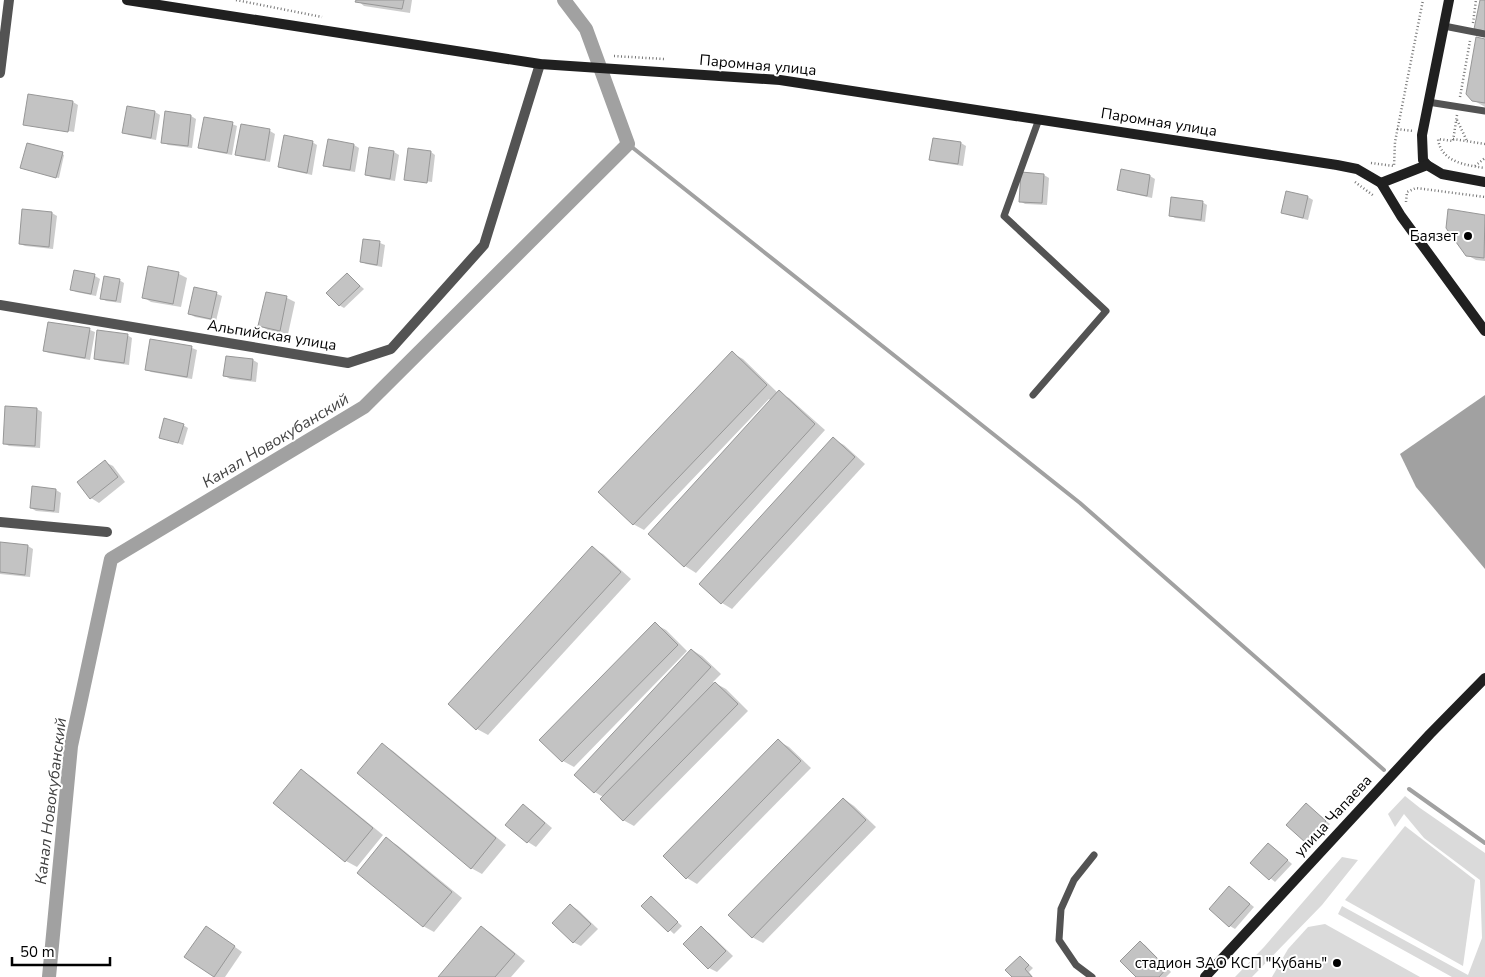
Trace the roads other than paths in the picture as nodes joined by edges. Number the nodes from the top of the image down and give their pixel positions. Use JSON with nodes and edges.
{"nodes":[{"id":1,"x":9,"y":0,"type":"edge"},
{"id":2,"x":127,"y":0,"type":"edge"},
{"id":3,"x":1449,"y":0,"type":"edge"},
{"id":4,"x":1444,"y":26,"type":"junction"},
{"id":5,"x":1485,"y":34,"type":"edge"},
{"id":6,"x":540,"y":64,"type":"junction"},
{"id":7,"x":0,"y":73,"type":"edge"},
{"id":8,"x":1428,"y":102,"type":"junction"},
{"id":9,"x":1485,"y":111,"type":"edge"},
{"id":10,"x":1039,"y":119,"type":"junction"},
{"id":11,"x":1427,"y":165,"type":"junction"},
{"id":12,"x":1485,"y":182,"type":"edge"},
{"id":13,"x":1381,"y":183,"type":"junction"},
{"id":14,"x":0,"y":305,"type":"edge"},
{"id":15,"x":1485,"y":331,"type":"edge"},
{"id":16,"x":1033,"y":395,"type":"dead end"},
{"id":17,"x":0,"y":522,"type":"edge"},
{"id":18,"x":107,"y":532,"type":"dead end"},
{"id":19,"x":1485,"y":678,"type":"edge"},
{"id":20,"x":1094,"y":855,"type":"dead end"},
{"id":21,"x":1210,"y":975,"type":"edge"},
{"id":22,"x":1092,"y":977,"type":"edge"}],
"edges":[{"from":1,"to":7,"type":"street"},
{"from":2,"to":6,"type":"main road","name":"Паромная улица"},
{"from":3,"to":4,"type":"main road"},
{"from":4,"to":5,"type":"lane"},
{"from":4,"to":8,"type":"main road"},
{"from":6,"to":10,"type":"main road","name":"Паромная улица"},
{"from":6,"to":14,"type":"street","name":"Альпийская улица"},
{"from":8,"to":9,"type":"lane"},
{"from":8,"to":11,"type":"main road"},
{"from":10,"to":13,"type":"main road","name":"Паромная улица"},
{"from":10,"to":16,"type":"lane"},
{"from":11,"to":12,"type":"main road"},
{"from":11,"to":13,"type":"main road"},
{"from":13,"to":15,"type":"main road"},
{"from":17,"to":18,"type":"street"},
{"from":19,"to":21,"type":"main road","name":"улица Чапаева"},
{"from":20,"to":22,"type":"lane"}]}
